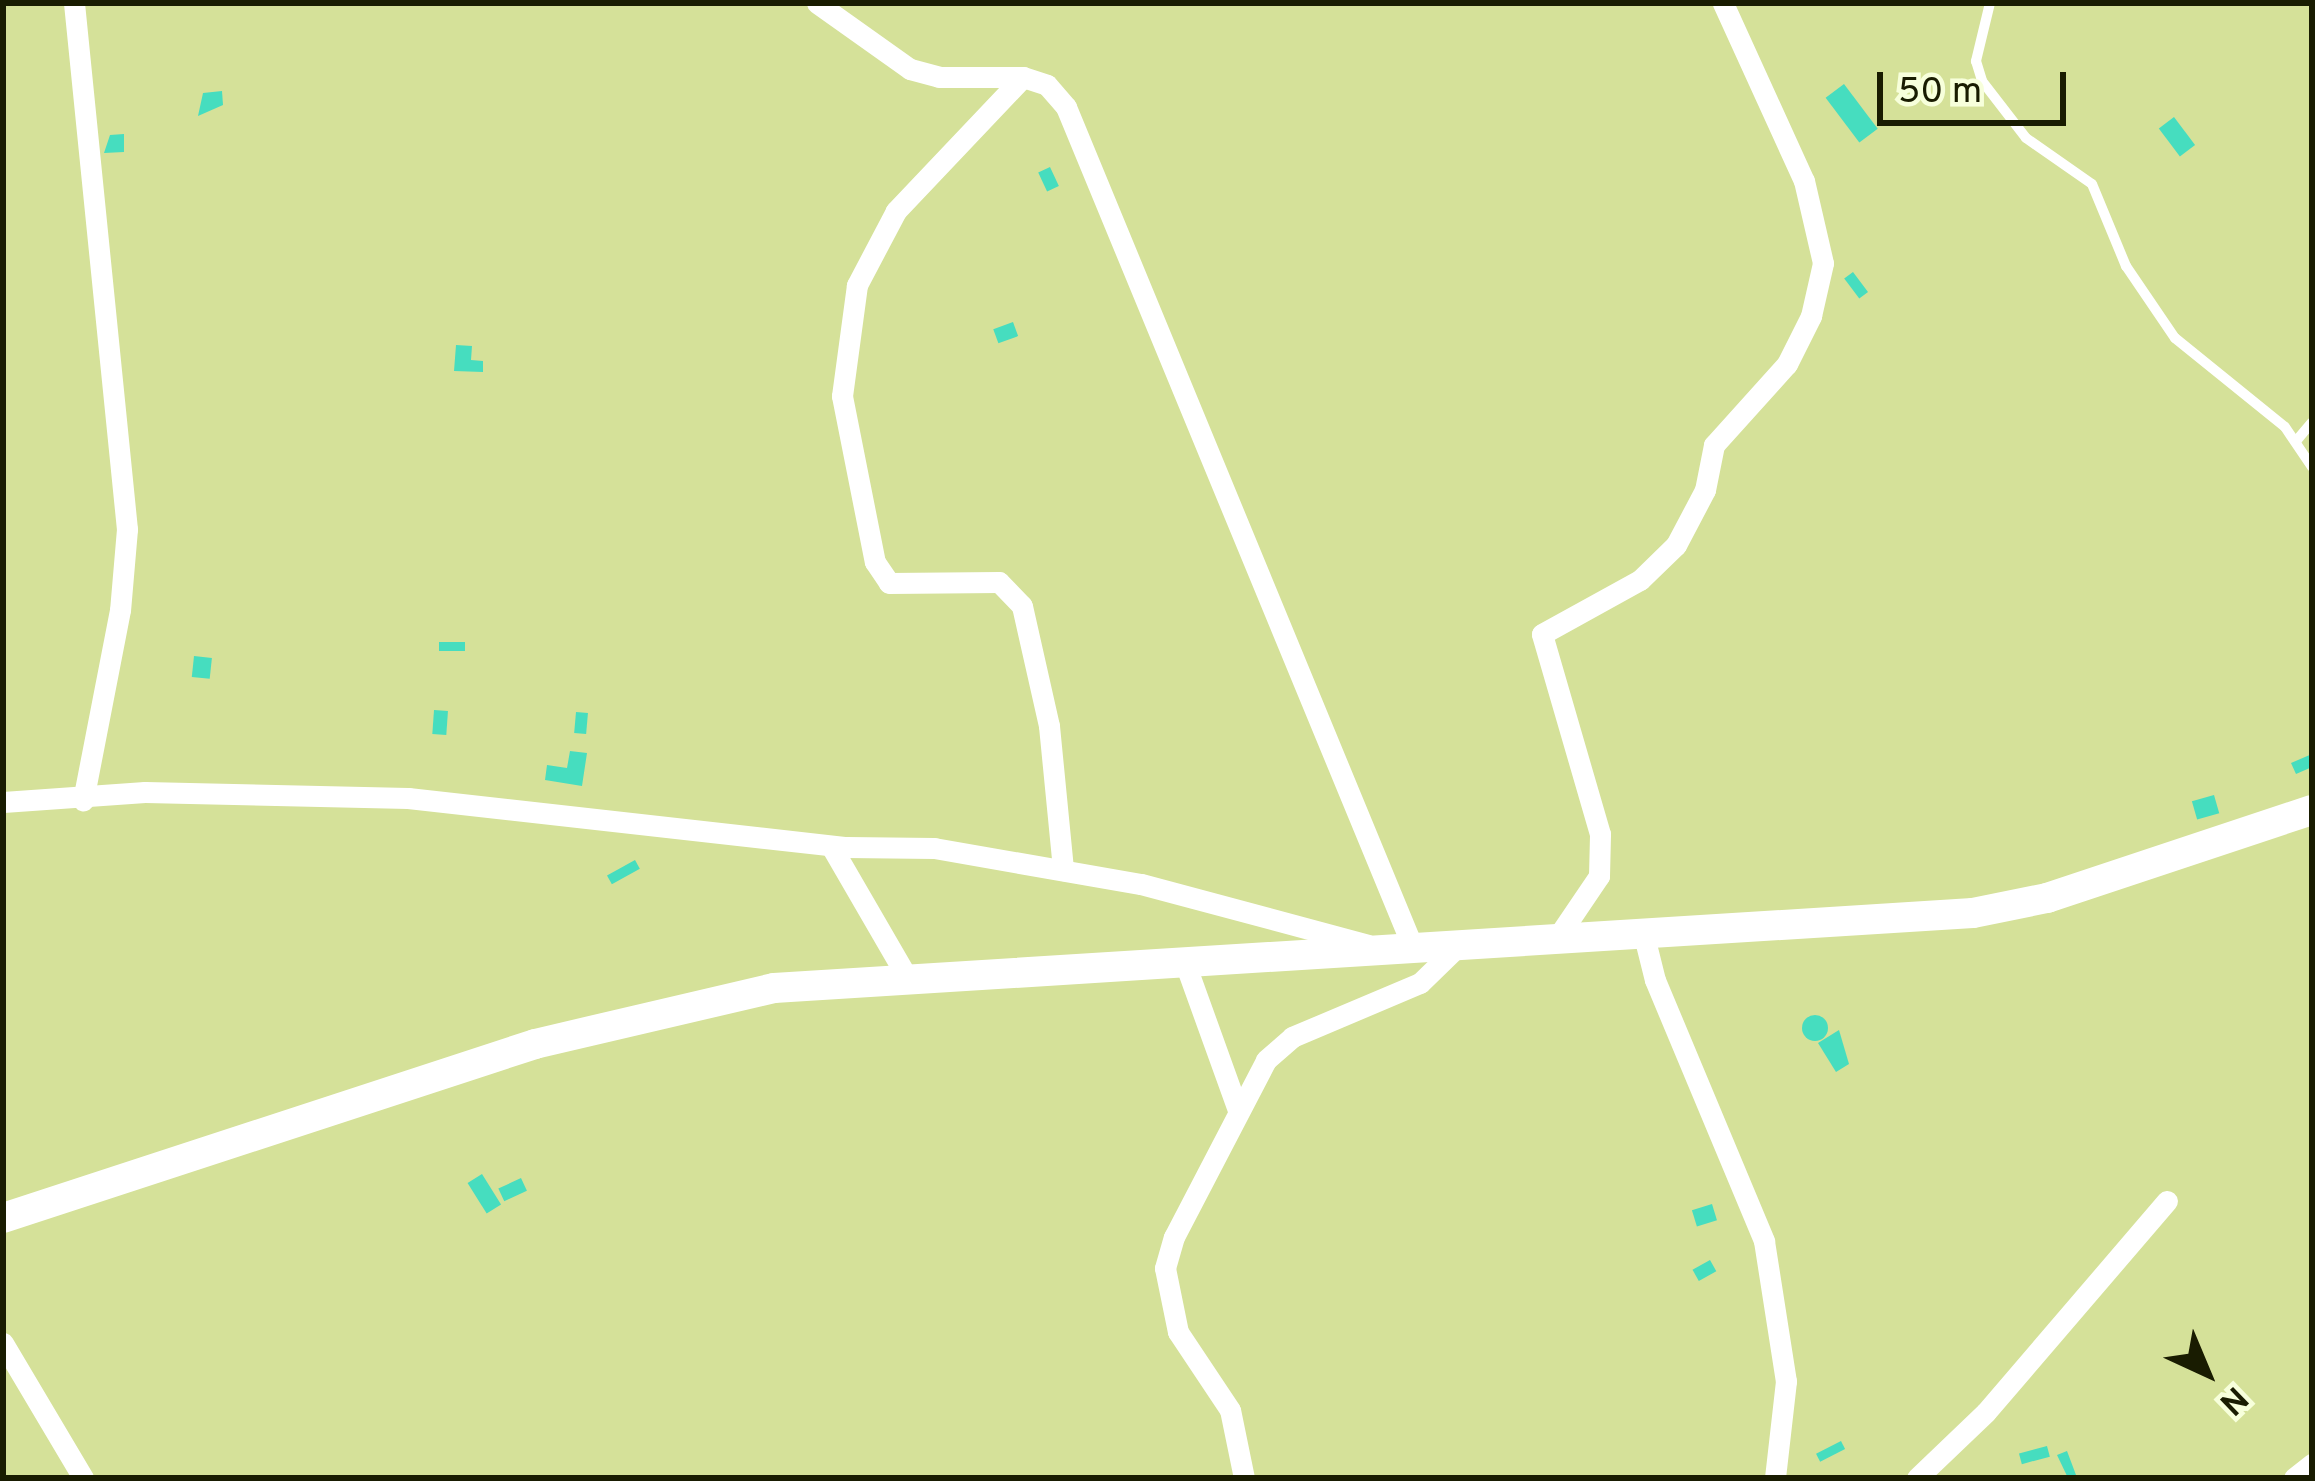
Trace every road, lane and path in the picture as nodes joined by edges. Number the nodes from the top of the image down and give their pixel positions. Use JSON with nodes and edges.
{"nodes":[{"id":1,"x":74,"y":3,"type":"edge"},
{"id":2,"x":817,"y":3,"type":"edge"},
{"id":3,"x":1724,"y":3,"type":"edge"},
{"id":4,"x":1990,"y":3,"type":"edge"},
{"id":5,"x":1023,"y":76,"type":"junction"},
{"id":6,"x":2312,"y":422,"type":"edge"},
{"id":7,"x":2297,"y":440,"type":"junction"},
{"id":8,"x":2312,"y":467,"type":"edge"},
{"id":9,"x":82,"y":800,"type":"junction"},
{"id":10,"x":3,"y":802,"type":"edge"},
{"id":11,"x":2312,"y":810,"type":"edge"},
{"id":12,"x":831,"y":845,"type":"junction"},
{"id":13,"x":1063,"y":870,"type":"junction"},
{"id":14,"x":1643,"y":932,"type":"junction"},
{"id":15,"x":1557,"y":938,"type":"junction"},
{"id":16,"x":1457,"y":946,"type":"junction"},
{"id":17,"x":1403,"y":951,"type":"junction"},
{"id":18,"x":1185,"y":962,"type":"junction"},
{"id":19,"x":908,"y":979,"type":"junction"},
{"id":20,"x":1238,"y":1110,"type":"junction"},
{"id":21,"x":2167,"y":1201,"type":"dead end"},
{"id":22,"x":3,"y":1218,"type":"edge"},
{"id":23,"x":3,"y":1342,"type":"edge"},
{"id":24,"x":2312,"y":1465,"type":"edge"},
{"id":25,"x":83,"y":1478,"type":"edge"},
{"id":26,"x":1244,"y":1478,"type":"edge"},
{"id":27,"x":1775,"y":1478,"type":"edge"},
{"id":28,"x":1917,"y":1478,"type":"edge"},
{"id":29,"x":2294,"y":1478,"type":"edge"}],
"edges":[{"from":1,"to":9,"type":"street"},
{"from":2,"to":5,"type":"street"},
{"from":3,"to":15,"type":"street"},
{"from":4,"to":7,"type":"lane"},
{"from":5,"to":13,"type":"street"},
{"from":5,"to":17,"type":"street"},
{"from":6,"to":7,"type":"lane"},
{"from":7,"to":8,"type":"lane"},
{"from":9,"to":10,"type":"street"},
{"from":9,"to":12,"type":"street"},
{"from":11,"to":14,"type":"main road"},
{"from":12,"to":13,"type":"street"},
{"from":12,"to":19,"type":"street"},
{"from":13,"to":17,"type":"street"},
{"from":14,"to":15,"type":"main road"},
{"from":14,"to":27,"type":"street"},
{"from":15,"to":16,"type":"main road"},
{"from":16,"to":17,"type":"main road"},
{"from":16,"to":20,"type":"street"},
{"from":17,"to":18,"type":"main road"},
{"from":18,"to":19,"type":"main road"},
{"from":18,"to":20,"type":"street"},
{"from":19,"to":22,"type":"main road"},
{"from":20,"to":26,"type":"street"},
{"from":21,"to":28,"type":"street"},
{"from":23,"to":25,"type":"street"},
{"from":24,"to":29,"type":"street"}]}
